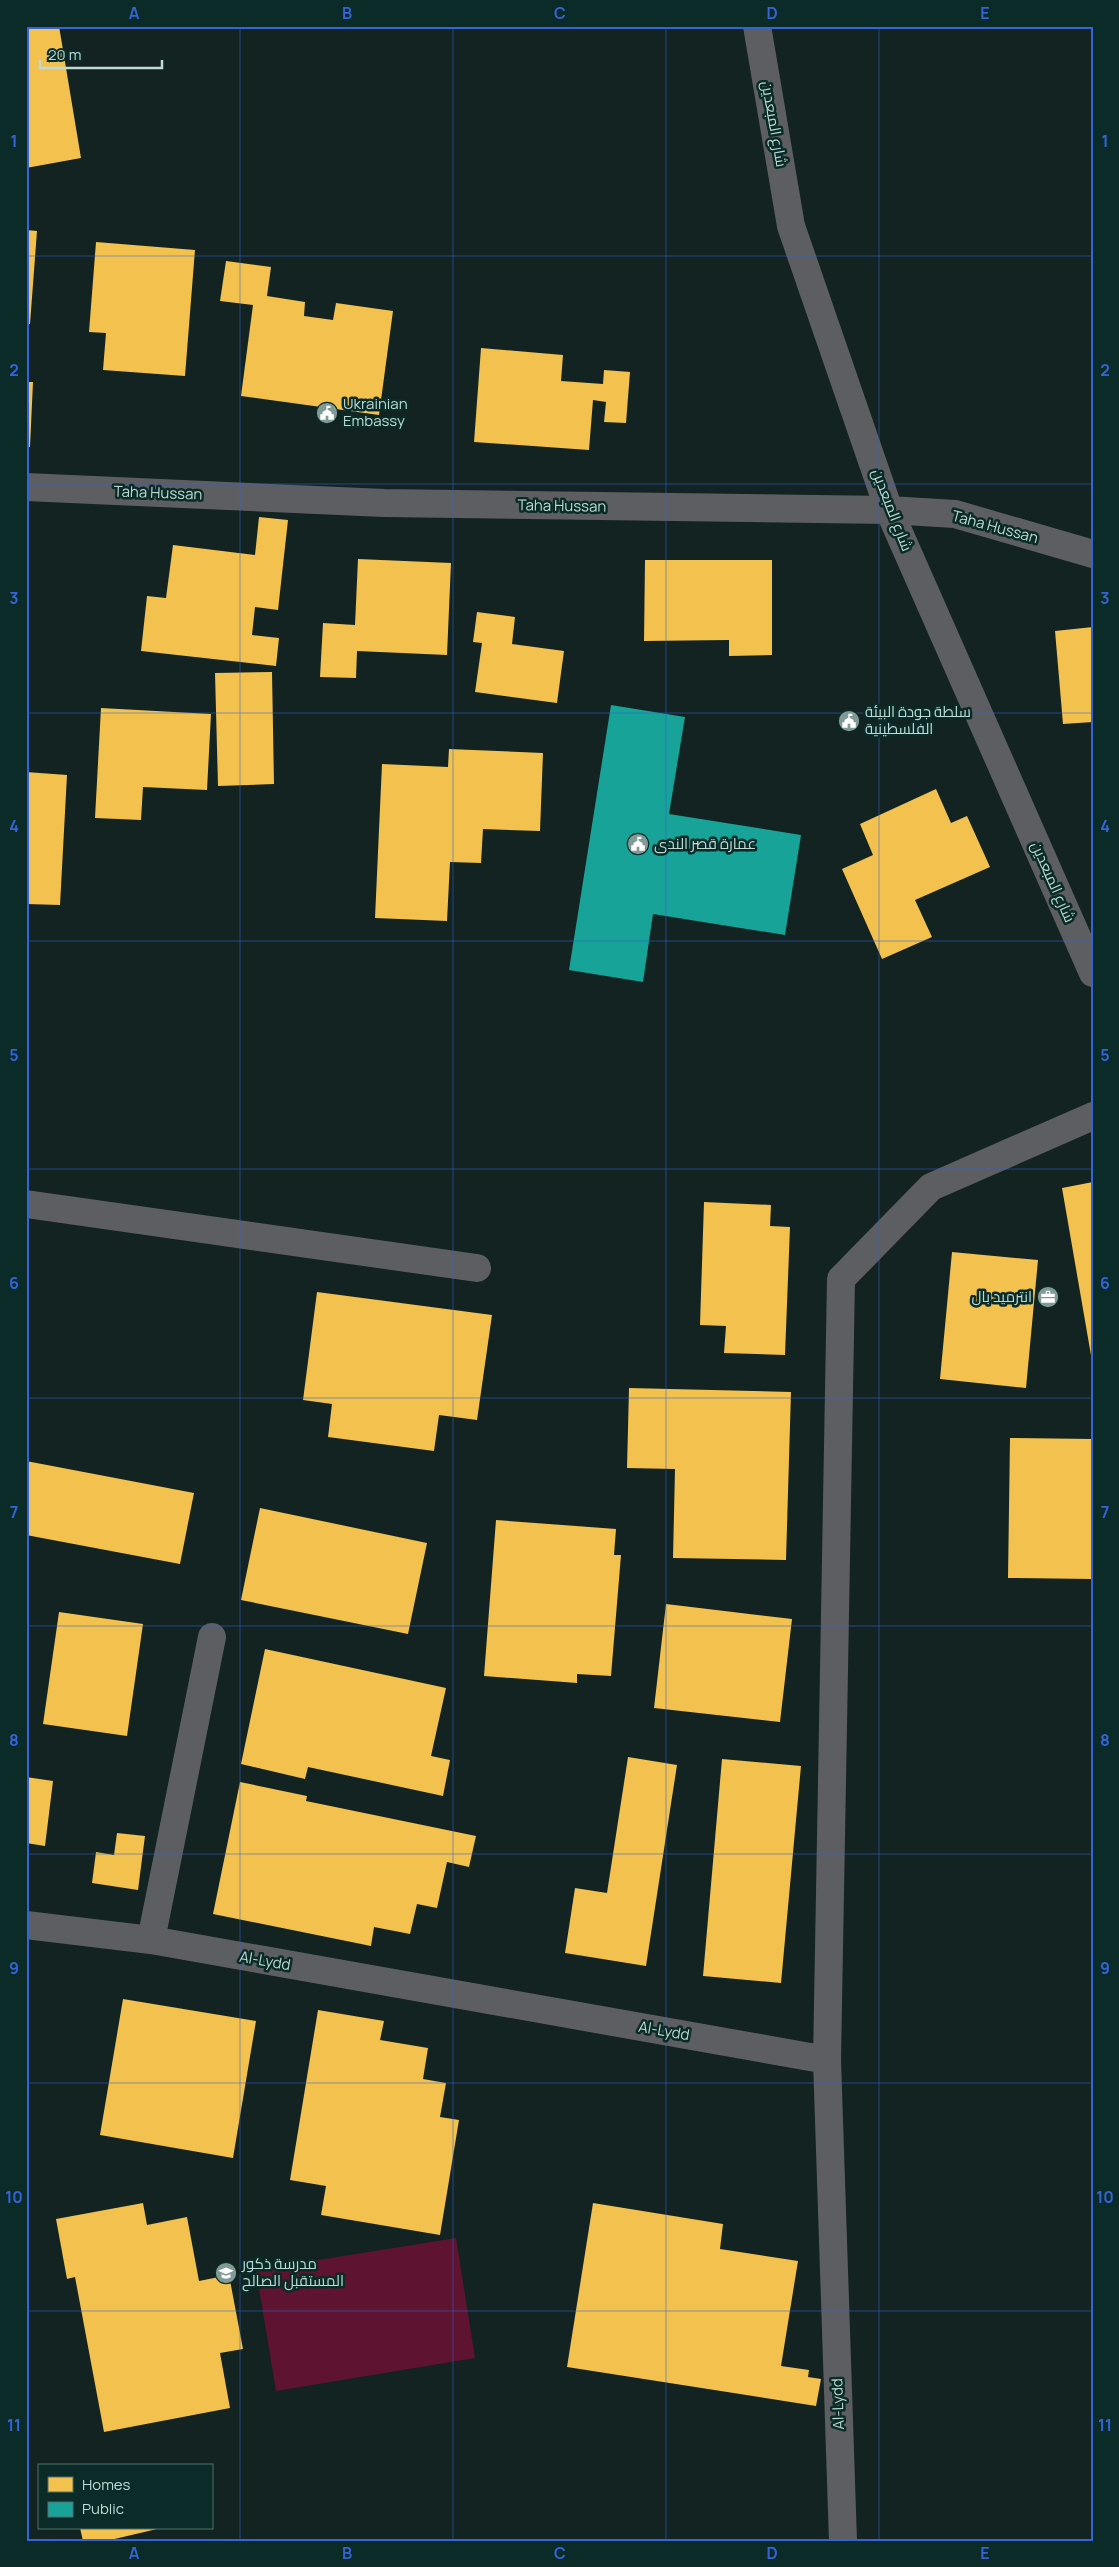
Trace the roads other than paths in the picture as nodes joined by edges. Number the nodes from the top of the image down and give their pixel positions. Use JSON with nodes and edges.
{"nodes":[{"id":1,"x":757,"y":26,"type":"edge"},
{"id":2,"x":26,"y":487,"type":"edge"},
{"id":3,"x":889,"y":510,"type":"junction"},
{"id":4,"x":1093,"y":554,"type":"edge"},
{"id":5,"x":1093,"y":973,"type":"edge"},
{"id":6,"x":1093,"y":1116,"type":"edge"},
{"id":7,"x":26,"y":1204,"type":"edge"},
{"id":8,"x":477,"y":1268,"type":"dead end"},
{"id":9,"x":212,"y":1637,"type":"dead end"},
{"id":10,"x":26,"y":1925,"type":"edge"},
{"id":11,"x":151,"y":1940,"type":"junction"},
{"id":12,"x":827,"y":2060,"type":"junction"},
{"id":13,"x":843,"y":2541,"type":"edge"}],
"edges":[{"from":1,"to":3,"type":"street","name":"شارع المبعدين"},
{"from":2,"to":3,"type":"street","name":"Taha Hussan"},
{"from":3,"to":4,"type":"street","name":"Taha Hussan"},
{"from":3,"to":5,"type":"street","name":"شارع المبعدين"},
{"from":6,"to":12,"type":"street"},
{"from":7,"to":8,"type":"street"},
{"from":9,"to":11,"type":"street"},
{"from":10,"to":11,"type":"street","name":"Al-Lydd"},
{"from":11,"to":12,"type":"street","name":"Al-Lydd"},
{"from":12,"to":13,"type":"street","name":"Al-Lydd"}]}
